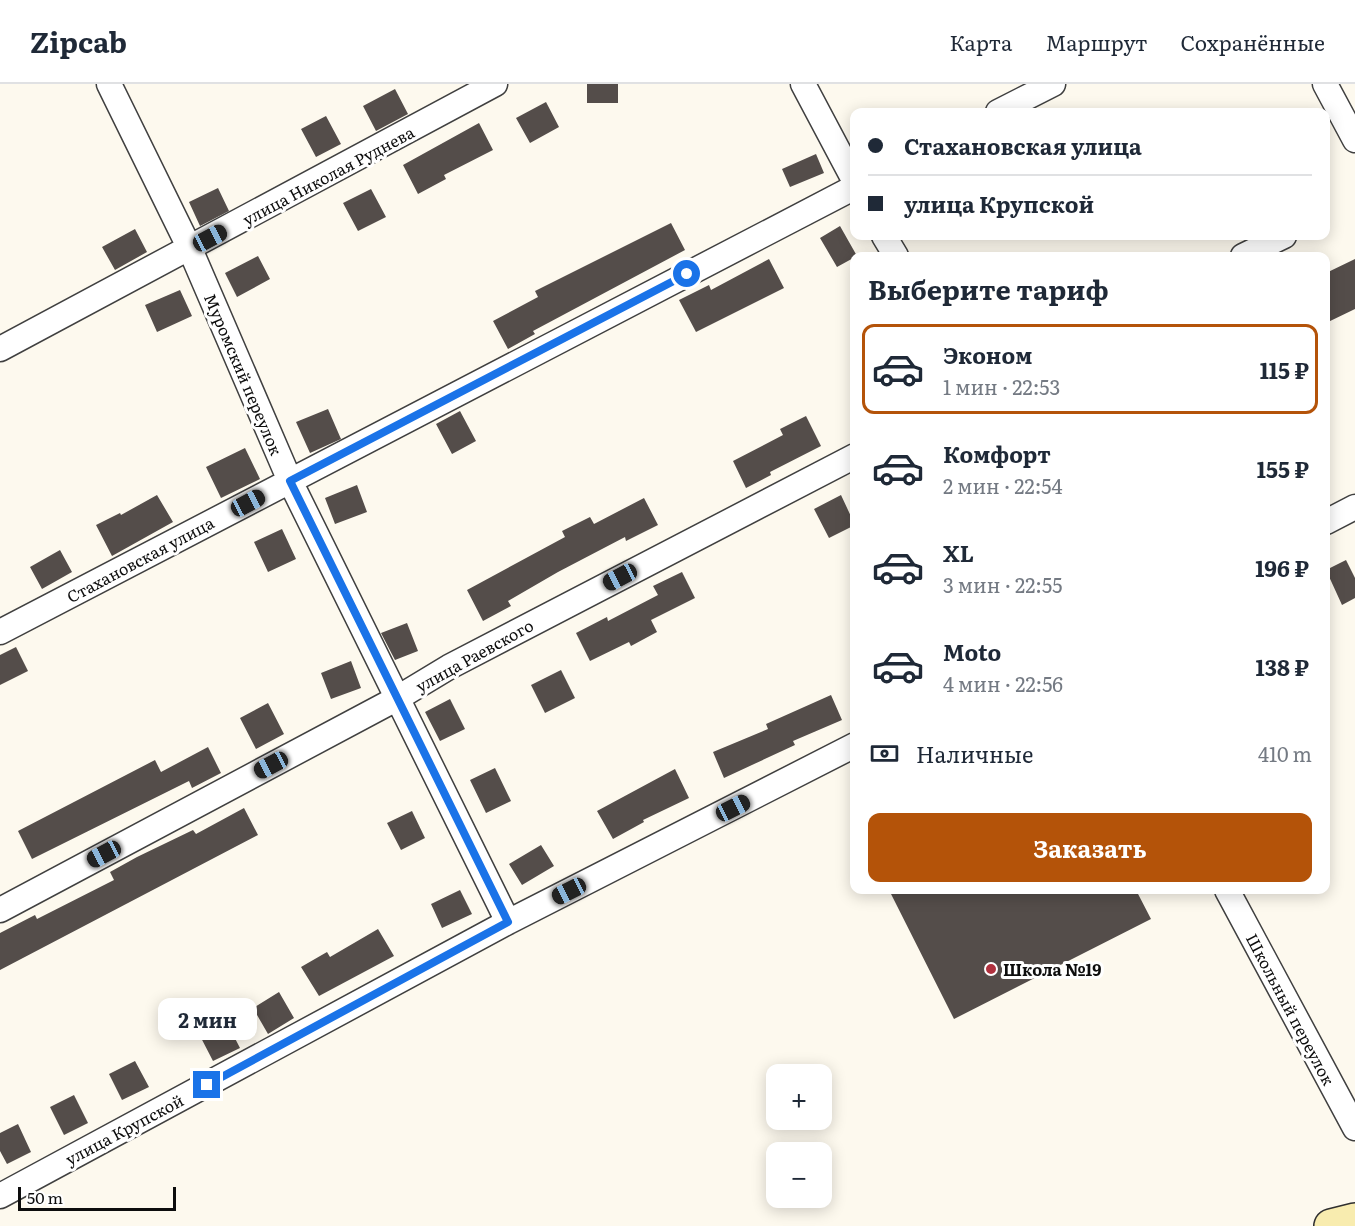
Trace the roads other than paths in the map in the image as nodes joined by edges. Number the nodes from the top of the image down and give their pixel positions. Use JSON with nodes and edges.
{"nodes":[{"id":1,"x":108,"y":84,"type":"edge"},
{"id":2,"x":495,"y":84,"type":"edge"},
{"id":3,"x":803,"y":84,"type":"edge"},
{"id":4,"x":1053,"y":84,"type":"edge"},
{"id":5,"x":1325,"y":84,"type":"edge"},
{"id":6,"x":1006,"y":108,"type":"edge"},
{"id":7,"x":1355,"y":140,"type":"edge"},
{"id":8,"x":850,"y":173,"type":"edge"},
{"id":9,"x":850,"y":190,"type":"edge"},
{"id":10,"x":1276,"y":240,"type":"edge"},
{"id":11,"x":190,"y":249,"type":"junction"},
{"id":12,"x":1252,"y":252,"type":"edge"},
{"id":13,"x":0,"y":349,"type":"edge"},
{"id":14,"x":850,"y":459,"type":"edge"},
{"id":15,"x":290,"y":481,"type":"junction"},
{"id":16,"x":1355,"y":507,"type":"edge"},
{"id":17,"x":1330,"y":520,"type":"edge"},
{"id":18,"x":0,"y":632,"type":"edge"},
{"id":19,"x":396,"y":699,"type":"junction"},
{"id":20,"x":850,"y":748,"type":"edge"},
{"id":21,"x":1229,"y":894,"type":"edge"},
{"id":22,"x":0,"y":910,"type":"edge"},
{"id":23,"x":508,"y":922,"type":"junction"},
{"id":24,"x":1355,"y":1128,"type":"edge"},
{"id":25,"x":0,"y":1196,"type":"edge"},
{"id":26,"x":1355,"y":1220,"type":"edge"},
{"id":27,"x":1331,"y":1226,"type":"edge"}],
"edges":[{"from":1,"to":11,"type":"street","name":"Муромский переулок"},
{"from":2,"to":11,"type":"street","name":"улица Николая Руднева"},
{"from":3,"to":8,"type":"street"},
{"from":4,"to":6,"type":"street"},
{"from":5,"to":7,"type":"street"},
{"from":9,"to":15,"type":"street","name":"Стахановская улица"},
{"from":10,"to":12,"type":"street"},
{"from":11,"to":13,"type":"street","name":"улица Николая Руднева"},
{"from":11,"to":15,"type":"street","name":"Муромский переулок"},
{"from":14,"to":19,"type":"street","name":"улица Раевского"},
{"from":15,"to":18,"type":"street","name":"Стахановская улица"},
{"from":15,"to":19,"type":"street","name":"Муромский переулок"},
{"from":16,"to":17,"type":"street"},
{"from":19,"to":22,"type":"street","name":"улица Раевского"},
{"from":19,"to":23,"type":"street","name":"Муромский переулок"},
{"from":20,"to":23,"type":"street","name":"улица Крупской"},
{"from":21,"to":24,"type":"street","name":"Школьный переулок"},
{"from":23,"to":25,"type":"street","name":"улица Крупской"},
{"from":26,"to":27,"type":"street"}]}
